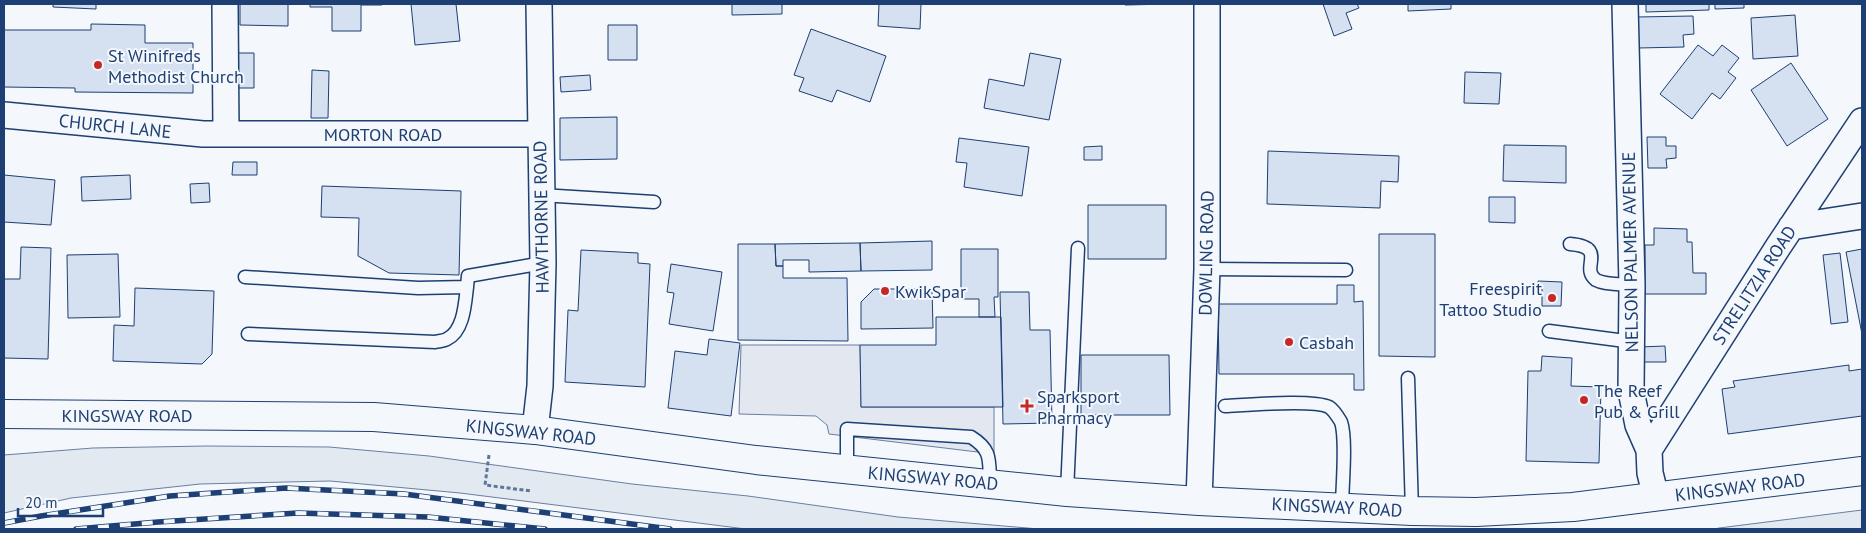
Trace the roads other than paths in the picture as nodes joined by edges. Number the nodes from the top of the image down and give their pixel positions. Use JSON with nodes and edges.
{"nodes":[{"id":1,"x":225,"y":4,"type":"edge"},
{"id":2,"x":539,"y":4,"type":"edge"},
{"id":3,"x":1207,"y":4,"type":"edge"},
{"id":4,"x":1625,"y":4,"type":"edge"},
{"id":5,"x":4,"y":115,"type":"edge"},
{"id":6,"x":1862,"y":121,"type":"edge"},
{"id":7,"x":226,"y":134,"type":"junction"},
{"id":8,"x":540,"y":134,"type":"junction"},
{"id":9,"x":541,"y":195,"type":"junction"},
{"id":10,"x":654,"y":202,"type":"dead end"},
{"id":11,"x":1862,"y":216,"type":"edge"},
{"id":12,"x":1791,"y":227,"type":"junction"},
{"id":13,"x":1570,"y":244,"type":"dead end"},
{"id":14,"x":1078,"y":248,"type":"dead end"},
{"id":15,"x":543,"y":263,"type":"junction"},
{"id":16,"x":1207,"y":269,"type":"junction"},
{"id":17,"x":1346,"y":270,"type":"dead end"},
{"id":18,"x":245,"y":277,"type":"dead end"},
{"id":19,"x":1632,"y":285,"type":"junction"},
{"id":20,"x":468,"y":288,"type":"junction"},
{"id":21,"x":1549,"y":331,"type":"dead end"},
{"id":22,"x":248,"y":334,"type":"dead end"},
{"id":23,"x":1633,"y":342,"type":"junction"},
{"id":24,"x":1408,"y":378,"type":"dead end"},
{"id":25,"x":1225,"y":406,"type":"dead end"},
{"id":26,"x":4,"y":414,"type":"edge"},
{"id":27,"x":535,"y":430,"type":"junction"},
{"id":28,"x":1649,"y":450,"type":"junction"},
{"id":29,"x":847,"y":469,"type":"junction"},
{"id":30,"x":1862,"y":471,"type":"edge"},
{"id":31,"x":990,"y":483,"type":"junction"},
{"id":32,"x":1067,"y":492,"type":"junction"},
{"id":33,"x":1656,"y":497,"type":"junction"},
{"id":34,"x":1199,"y":501,"type":"junction"},
{"id":35,"x":1342,"y":507,"type":"junction"},
{"id":36,"x":1412,"y":511,"type":"junction"}],
"edges":[{"from":1,"to":7,"type":"street"},
{"from":2,"to":8,"type":"street","name":"HAWTHORNE ROAD"},
{"from":3,"to":16,"type":"street","name":"DOWLING ROAD"},
{"from":4,"to":19,"type":"street","name":"NELSON PALMER AVENUE"},
{"from":5,"to":7,"type":"street","name":"CHURCH LANE"},
{"from":6,"to":12,"type":"street","name":"STRELITZIA ROAD"},
{"from":7,"to":8,"type":"street","name":"MORTON ROAD"},
{"from":8,"to":9,"type":"street","name":"HAWTHORNE ROAD"},
{"from":9,"to":10,"type":"lane"},
{"from":9,"to":15,"type":"street","name":"HAWTHORNE ROAD"},
{"from":11,"to":12,"type":"street"},
{"from":12,"to":28,"type":"street","name":"STRELITZIA ROAD"},
{"from":13,"to":19,"type":"lane"},
{"from":14,"to":32,"type":"lane"},
{"from":15,"to":20,"type":"lane"},
{"from":15,"to":27,"type":"street","name":"HAWTHORNE ROAD"},
{"from":16,"to":17,"type":"lane"},
{"from":16,"to":34,"type":"street","name":"DOWLING ROAD"},
{"from":18,"to":20,"type":"lane"},
{"from":19,"to":23,"type":"street","name":"NELSON PALMER AVENUE"},
{"from":20,"to":22,"type":"lane"},
{"from":21,"to":23,"type":"lane"},
{"from":23,"to":28,"type":"street","name":"NELSON PALMER AVENUE"},
{"from":24,"to":36,"type":"lane"},
{"from":25,"to":35,"type":"lane"},
{"from":26,"to":27,"type":"main road","name":"KINGSWAY ROAD"},
{"from":27,"to":29,"type":"main road","name":"KINGSWAY ROAD"},
{"from":28,"to":33,"type":"street","name":"NELSON PALMER AVENUE"},
{"from":29,"to":31,"type":"main road","name":"KINGSWAY ROAD"},
{"from":29,"to":31,"type":"lane"},
{"from":30,"to":33,"type":"main road","name":"KINGSWAY ROAD"},
{"from":31,"to":32,"type":"main road","name":"KINGSWAY ROAD"},
{"from":32,"to":34,"type":"main road","name":"KINGSWAY ROAD"},
{"from":33,"to":36,"type":"main road","name":"KINGSWAY ROAD"},
{"from":34,"to":35,"type":"main road","name":"KINGSWAY ROAD"},
{"from":35,"to":36,"type":"main road","name":"KINGSWAY ROAD"}]}
